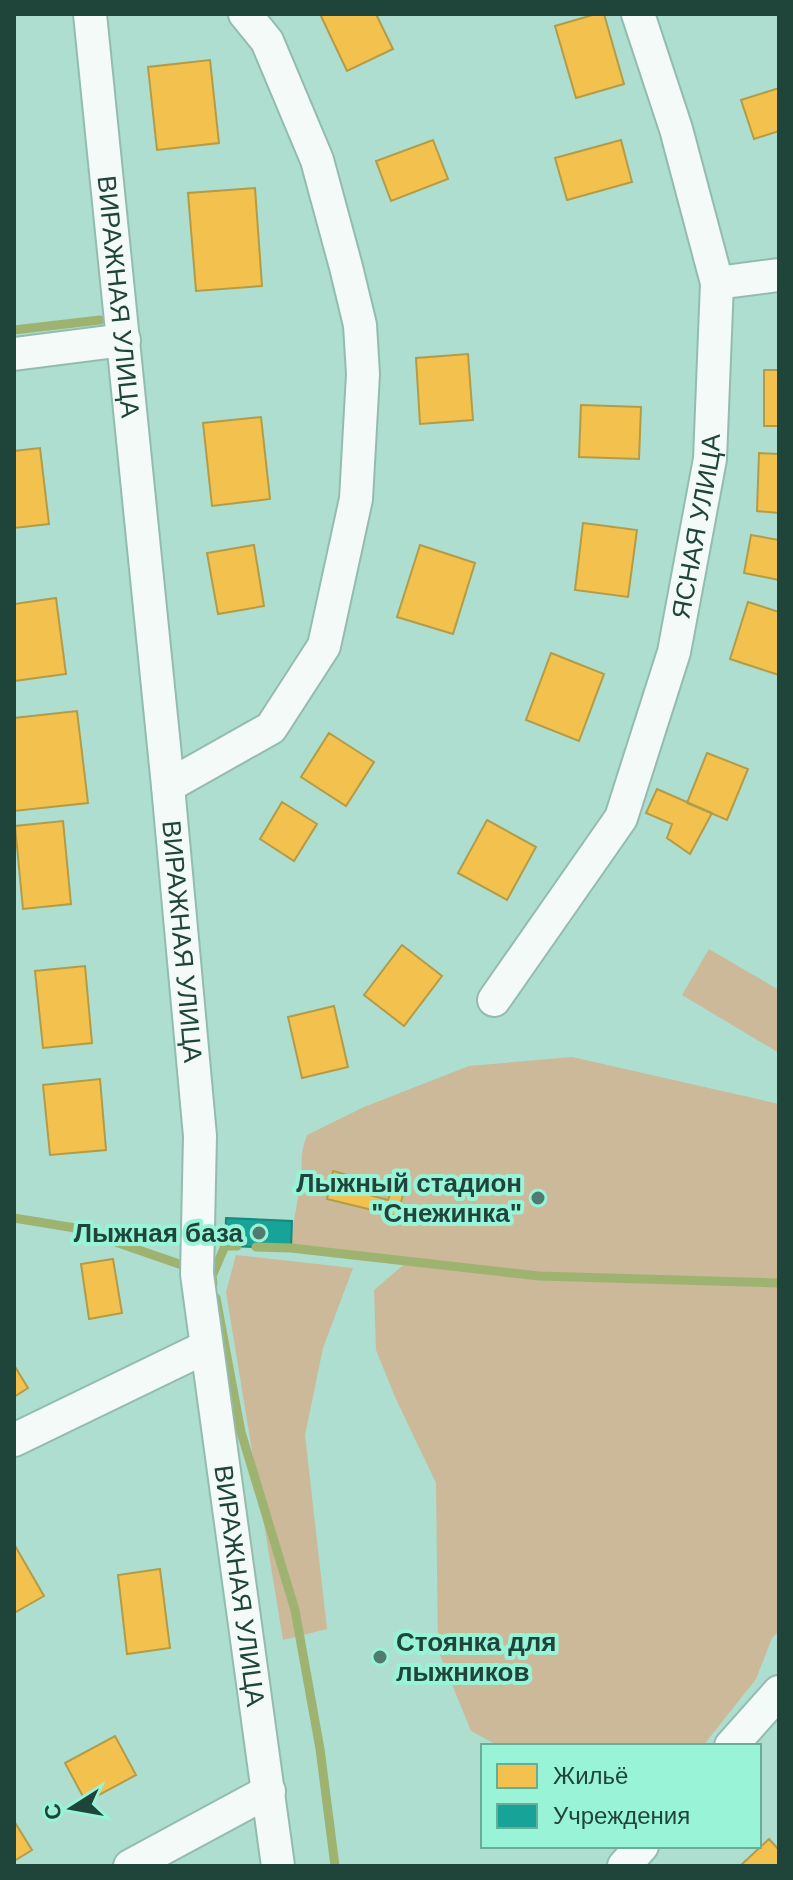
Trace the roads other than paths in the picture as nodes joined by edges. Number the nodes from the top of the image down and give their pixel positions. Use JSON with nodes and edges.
{"nodes":[{"id":1,"x":90,"y":14,"type":"edge"},
{"id":2,"x":245,"y":14,"type":"edge"},
{"id":3,"x":638,"y":14,"type":"edge"},
{"id":4,"x":779,"y":275,"type":"edge"},
{"id":5,"x":717,"y":283,"type":"junction"},
{"id":6,"x":124,"y":340,"type":"junction"},
{"id":7,"x":14,"y":354,"type":"edge"},
{"id":8,"x":168,"y":786,"type":"junction"},
{"id":9,"x":494,"y":1000,"type":"dead end"},
{"id":10,"x":206,"y":1347,"type":"junction"},
{"id":11,"x":14,"y":1440,"type":"edge"},
{"id":12,"x":779,"y":1692,"type":"edge"},
{"id":13,"x":733,"y":1744,"type":"edge"},
{"id":14,"x":269,"y":1791,"type":"junction"},
{"id":15,"x":640,"y":1848,"type":"edge"},
{"id":16,"x":130,"y":1866,"type":"edge"},
{"id":17,"x":278,"y":1866,"type":"edge"},
{"id":18,"x":624,"y":1866,"type":"edge"}],
"edges":[{"from":1,"to":6,"type":"street","name":"ВИРАЖНАЯ УЛИЦА"},
{"from":2,"to":8,"type":"street"},
{"from":3,"to":5,"type":"street","name":"ЯСНАЯ УЛИЦА"},
{"from":4,"to":5,"type":"street"},
{"from":5,"to":9,"type":"street","name":"ЯСНАЯ УЛИЦА"},
{"from":6,"to":7,"type":"street"},
{"from":6,"to":8,"type":"street","name":"ВИРАЖНАЯ УЛИЦА"},
{"from":8,"to":10,"type":"street","name":"ВИРАЖНАЯ УЛИЦА"},
{"from":10,"to":11,"type":"street"},
{"from":10,"to":14,"type":"street","name":"ВИРАЖНАЯ УЛИЦА"},
{"from":12,"to":13,"type":"street"},
{"from":14,"to":16,"type":"street"},
{"from":14,"to":17,"type":"street","name":"ВИРАЖНАЯ УЛИЦА"},
{"from":15,"to":18,"type":"street"}]}
